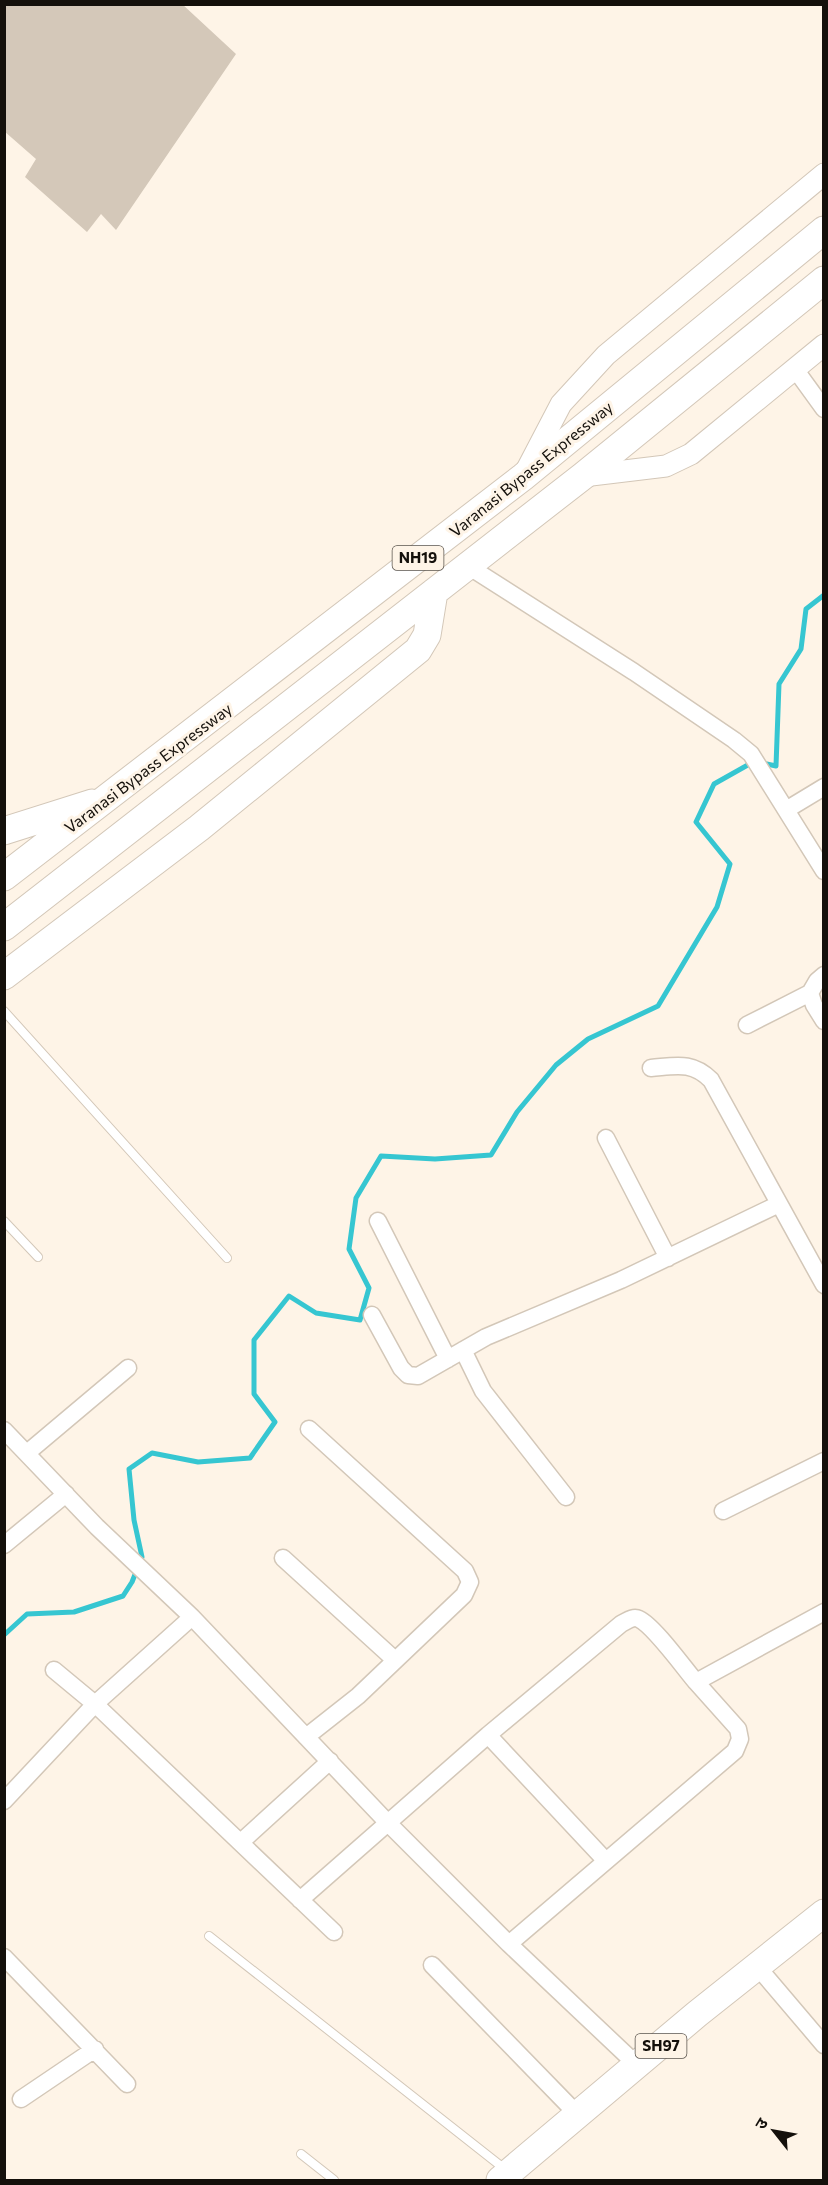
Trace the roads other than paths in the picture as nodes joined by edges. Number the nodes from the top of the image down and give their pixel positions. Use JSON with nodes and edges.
{"nodes":[{"id":1,"x":824,"y":174,"type":"edge"},
{"id":2,"x":824,"y":230,"type":"edge"},
{"id":3,"x":824,"y":280,"type":"edge"},
{"id":4,"x":824,"y":345,"type":"edge"},
{"id":5,"x":795,"y":369,"type":"junction"},
{"id":6,"x":824,"y":409,"type":"edge"},
{"id":7,"x":583,"y":476,"type":"junction"},
{"id":8,"x":523,"y":477,"type":"junction"},
{"id":9,"x":468,"y":566,"type":"junction"},
{"id":10,"x":434,"y":592,"type":"junction"},
{"id":11,"x":824,"y":787,"type":"edge"},
{"id":12,"x":109,"y":797,"type":"junction"},
{"id":13,"x":786,"y":810,"type":"junction"},
{"id":14,"x":4,"y":831,"type":"edge"},
{"id":15,"x":824,"y":871,"type":"edge"},
{"id":16,"x":4,"y":877,"type":"edge"},
{"id":17,"x":4,"y":927,"type":"edge"},
{"id":18,"x":824,"y":975,"type":"edge"},
{"id":19,"x":4,"y":976,"type":"edge"},
{"id":20,"x":810,"y":993,"type":"junction"},
{"id":21,"x":4,"y":1011,"type":"edge"},
{"id":22,"x":824,"y":1021,"type":"edge"},
{"id":23,"x":747,"y":1025,"type":"dead end"},
{"id":24,"x":651,"y":1068,"type":"dead end"},
{"id":25,"x":606,"y":1138,"type":"dead end"},
{"id":26,"x":779,"y":1204,"type":"junction"},
{"id":27,"x":4,"y":1221,"type":"edge"},
{"id":28,"x":378,"y":1221,"type":"dead end"},
{"id":29,"x":38,"y":1257,"type":"dead end"},
{"id":30,"x":227,"y":1258,"type":"dead end"},
{"id":31,"x":668,"y":1258,"type":"junction"},
{"id":32,"x":824,"y":1284,"type":"edge"},
{"id":33,"x":372,"y":1315,"type":"dead end"},
{"id":34,"x":463,"y":1350,"type":"junction"},
{"id":35,"x":448,"y":1359,"type":"junction"},
{"id":36,"x":128,"y":1368,"type":"dead end"},
{"id":37,"x":309,"y":1429,"type":"dead end"},
{"id":38,"x":4,"y":1430,"type":"edge"},
{"id":39,"x":27,"y":1453,"type":"junction"},
{"id":40,"x":824,"y":1461,"type":"edge"},
{"id":41,"x":66,"y":1494,"type":"junction"},
{"id":42,"x":566,"y":1497,"type":"dead end"},
{"id":43,"x":723,"y":1511,"type":"dead end"},
{"id":44,"x":4,"y":1545,"type":"edge"},
{"id":45,"x":283,"y":1558,"type":"dead end"},
{"id":46,"x":824,"y":1612,"type":"edge"},
{"id":47,"x":192,"y":1617,"type":"junction"},
{"id":48,"x":395,"y":1660,"type":"junction"},
{"id":49,"x":54,"y":1670,"type":"dead end"},
{"id":50,"x":696,"y":1682,"type":"junction"},
{"id":51,"x":95,"y":1704,"type":"junction"},
{"id":52,"x":488,"y":1735,"type":"junction"},
{"id":53,"x":306,"y":1737,"type":"junction"},
{"id":54,"x":330,"y":1761,"type":"junction"},
{"id":55,"x":4,"y":1801,"type":"edge"},
{"id":56,"x":387,"y":1822,"type":"junction"},
{"id":57,"x":241,"y":1842,"type":"junction"},
{"id":58,"x":606,"y":1861,"type":"junction"},
{"id":59,"x":300,"y":1900,"type":"junction"},
{"id":60,"x":824,"y":1913,"type":"edge"},
{"id":61,"x":334,"y":1932,"type":"dead end"},
{"id":62,"x":209,"y":1936,"type":"dead end"},
{"id":63,"x":509,"y":1944,"type":"junction"},
{"id":64,"x":7,"y":1964,"type":"edge"},
{"id":65,"x":432,"y":1965,"type":"dead end"},
{"id":66,"x":756,"y":1965,"type":"junction"},
{"id":67,"x":824,"y":2045,"type":"edge"},
{"id":68,"x":95,"y":2049,"type":"junction"},
{"id":69,"x":638,"y":2066,"type":"junction"},
{"id":70,"x":127,"y":2084,"type":"dead end"},
{"id":71,"x":21,"y":2099,"type":"dead end"},
{"id":72,"x":578,"y":2115,"type":"junction"},
{"id":73,"x":301,"y":2154,"type":"dead end"},
{"id":74,"x":505,"y":2177,"type":"edge"},
{"id":75,"x":334,"y":2181,"type":"edge"}],
"edges":[{"from":1,"to":8,"type":"street"},
{"from":2,"to":8,"type":"main road","name":"Varanasi Bypass Expressway","number":"NH19"},
{"from":3,"to":7,"type":"main road","number":"NH19"},
{"from":4,"to":5,"type":"street"},
{"from":5,"to":6,"type":"street"},
{"from":5,"to":7,"type":"street"},
{"from":7,"to":9,"type":"main road","number":"NH19"},
{"from":8,"to":12,"type":"main road","name":"Varanasi Bypass Expressway","number":"NH19"},
{"from":9,"to":10,"type":"main road","number":"NH19"},
{"from":9,"to":13,"type":"street"},
{"from":10,"to":17,"type":"main road","number":"NH19"},
{"from":10,"to":19,"type":"main road"},
{"from":11,"to":13,"type":"street"},
{"from":12,"to":14,"type":"main road"},
{"from":12,"to":16,"type":"main road","name":"Varanasi Bypass Expressway","number":"NH19"},
{"from":13,"to":15,"type":"street"},
{"from":18,"to":20,"type":"street"},
{"from":20,"to":22,"type":"street"},
{"from":20,"to":23,"type":"street"},
{"from":21,"to":30,"type":"lane"},
{"from":24,"to":26,"type":"street"},
{"from":25,"to":31,"type":"street"},
{"from":26,"to":31,"type":"street"},
{"from":26,"to":32,"type":"street"},
{"from":27,"to":29,"type":"lane"},
{"from":28,"to":35,"type":"street"},
{"from":31,"to":34,"type":"street"},
{"from":33,"to":35,"type":"street"},
{"from":34,"to":35,"type":"street"},
{"from":34,"to":42,"type":"street"},
{"from":36,"to":39,"type":"street"},
{"from":37,"to":48,"type":"street"},
{"from":38,"to":39,"type":"street"},
{"from":39,"to":41,"type":"street"},
{"from":40,"to":43,"type":"street"},
{"from":41,"to":44,"type":"street"},
{"from":41,"to":47,"type":"street"},
{"from":45,"to":48,"type":"street"},
{"from":46,"to":50,"type":"street"},
{"from":47,"to":51,"type":"street"},
{"from":47,"to":53,"type":"street"},
{"from":48,"to":53,"type":"street"},
{"from":49,"to":51,"type":"street"},
{"from":50,"to":52,"type":"street"},
{"from":50,"to":58,"type":"street"},
{"from":51,"to":55,"type":"street"},
{"from":51,"to":57,"type":"street"},
{"from":52,"to":56,"type":"street"},
{"from":52,"to":58,"type":"street"},
{"from":53,"to":54,"type":"street"},
{"from":54,"to":56,"type":"street"},
{"from":54,"to":57,"type":"street"},
{"from":56,"to":59,"type":"street"},
{"from":56,"to":63,"type":"street"},
{"from":57,"to":59,"type":"street"},
{"from":58,"to":63,"type":"street"},
{"from":59,"to":61,"type":"street"},
{"from":60,"to":66,"type":"main road","number":"SH97"},
{"from":62,"to":74,"type":"lane"},
{"from":63,"to":69,"type":"street"},
{"from":64,"to":68,"type":"street"},
{"from":65,"to":72,"type":"street"},
{"from":66,"to":67,"type":"street"},
{"from":66,"to":69,"type":"main road","number":"SH97"},
{"from":68,"to":70,"type":"street"},
{"from":68,"to":71,"type":"street"},
{"from":69,"to":72,"type":"main road","number":"SH97"},
{"from":72,"to":74,"type":"main road","number":"SH97"},
{"from":73,"to":75,"type":"lane"}]}
